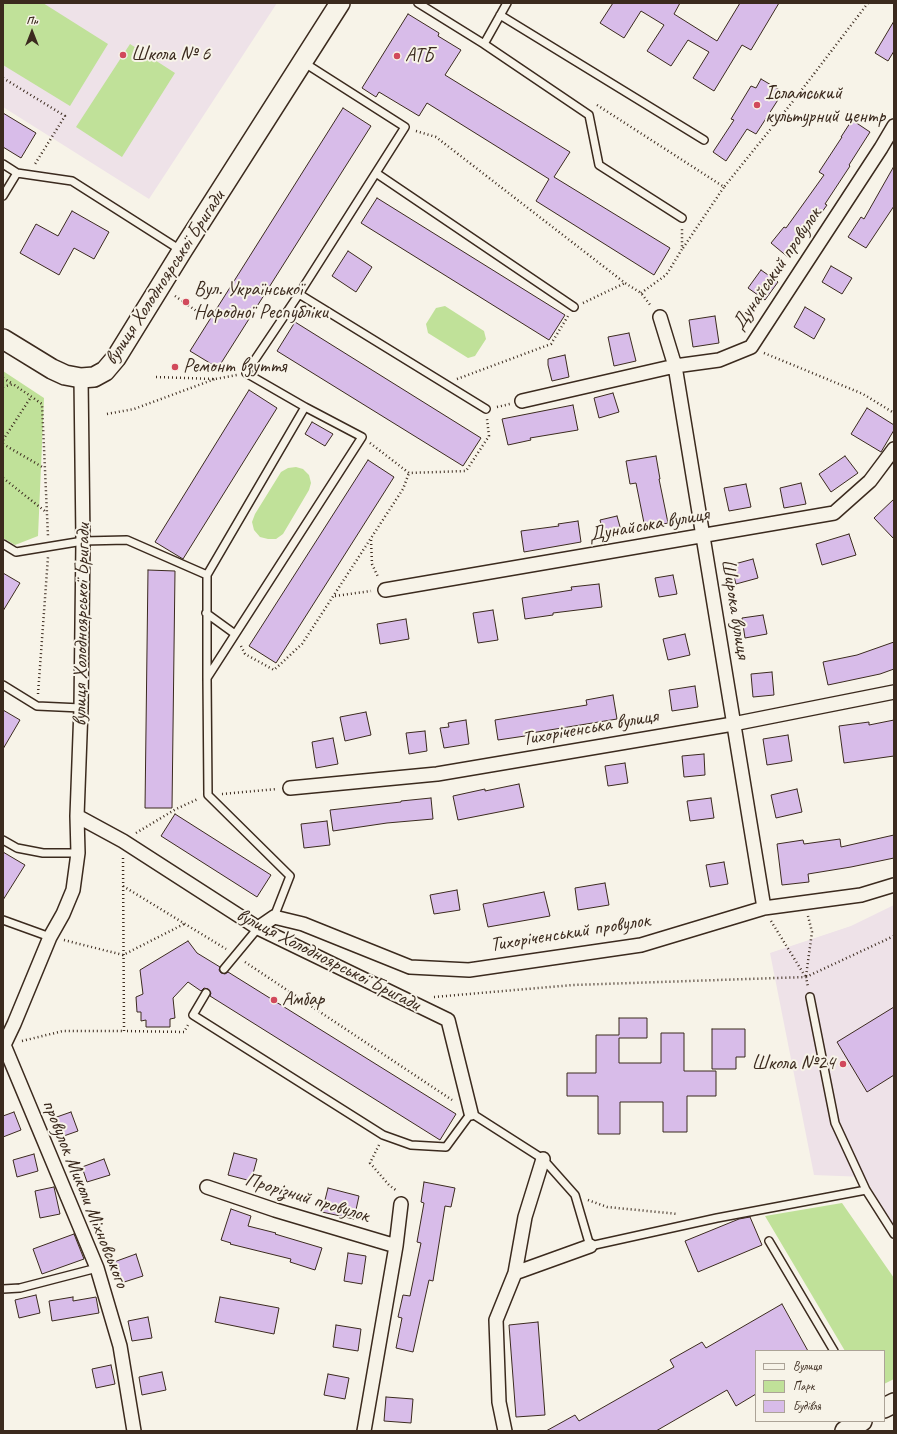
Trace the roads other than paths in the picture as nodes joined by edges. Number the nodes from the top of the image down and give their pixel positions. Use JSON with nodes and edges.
{"nodes":[{"id":1,"x":340,"y":3,"type":"edge"},
{"id":2,"x":418,"y":3,"type":"edge"},
{"id":3,"x":508,"y":3,"type":"edge"},
{"id":4,"x":500,"y":15,"type":"junction"},
{"id":5,"x":484,"y":44,"type":"junction"},
{"id":6,"x":303,"y":62,"type":"junction"},
{"id":7,"x":894,"y":126,"type":"edge"},
{"id":8,"x":704,"y":140,"type":"dead end"},
{"id":9,"x":3,"y":164,"type":"edge"},
{"id":10,"x":17,"y":173,"type":"junction"},
{"id":11,"x":376,"y":173,"type":"junction"},
{"id":12,"x":3,"y":196,"type":"edge"},
{"id":13,"x":682,"y":218,"type":"road end"},
{"id":14,"x":182,"y":251,"type":"junction"},
{"id":15,"x":299,"y":294,"type":"junction"},
{"id":16,"x":574,"y":307,"type":"road end"},
{"id":17,"x":660,"y":317,"type":"dead end"},
{"id":18,"x":3,"y":339,"type":"edge"},
{"id":19,"x":675,"y":366,"type":"junction"},
{"id":20,"x":81,"y":378,"type":"junction"},
{"id":21,"x":522,"y":401,"type":"road end"},
{"id":22,"x":305,"y":407,"type":"junction"},
{"id":23,"x":486,"y":409,"type":"road end"},
{"id":24,"x":894,"y":449,"type":"edge"},
{"id":25,"x":703,"y":536,"type":"junction"},
{"id":26,"x":84,"y":541,"type":"junction"},
{"id":27,"x":3,"y":544,"type":"edge"},
{"id":28,"x":207,"y":575,"type":"junction"},
{"id":29,"x":384,"y":590,"type":"road end"},
{"id":30,"x":206,"y":613,"type":"junction"},
{"id":31,"x":235,"y":634,"type":"junction"},
{"id":32,"x":207,"y":678,"type":"junction"},
{"id":33,"x":3,"y":685,"type":"edge"},
{"id":34,"x":894,"y":692,"type":"edge"},
{"id":35,"x":81,"y":708,"type":"junction"},
{"id":36,"x":733,"y":724,"type":"junction"},
{"id":37,"x":290,"y":788,"type":"road end"},
{"id":38,"x":77,"y":816,"type":"junction"},
{"id":39,"x":3,"y":840,"type":"edge"},
{"id":40,"x":78,"y":853,"type":"junction"},
{"id":41,"x":894,"y":885,"type":"edge"},
{"id":42,"x":764,"y":908,"type":"junction"},
{"id":43,"x":274,"y":917,"type":"junction"},
{"id":44,"x":3,"y":920,"type":"edge"},
{"id":45,"x":258,"y":928,"type":"junction"},
{"id":46,"x":50,"y":937,"type":"junction"},
{"id":47,"x":224,"y":969,"type":"dead end"},
{"id":48,"x":206,"y":994,"type":"dead end"},
{"id":49,"x":810,"y":997,"type":"road end"},
{"id":50,"x":3,"y":1045,"type":"edge"},
{"id":51,"x":471,"y":1113,"type":"junction"},
{"id":52,"x":543,"y":1159,"type":"junction"},
{"id":53,"x":207,"y":1187,"type":"dead end"},
{"id":54,"x":866,"y":1190,"type":"junction"},
{"id":55,"x":400,"y":1204,"type":"dead end"},
{"id":56,"x":894,"y":1234,"type":"edge"},
{"id":57,"x":769,"y":1241,"type":"dead end"},
{"id":58,"x":396,"y":1246,"type":"junction"},
{"id":59,"x":590,"y":1246,"type":"junction"},
{"id":60,"x":97,"y":1268,"type":"junction"},
{"id":61,"x":515,"y":1273,"type":"junction"},
{"id":62,"x":3,"y":1289,"type":"edge"},
{"id":63,"x":833,"y":1350,"type":"edge"},
{"id":64,"x":894,"y":1403,"type":"edge"},
{"id":65,"x":885,"y":1408,"type":"edge"},
{"id":66,"x":860,"y":1422,"type":"edge"},
{"id":67,"x":134,"y":1431,"type":"edge"},
{"id":68,"x":364,"y":1431,"type":"edge"},
{"id":69,"x":505,"y":1431,"type":"edge"},
{"id":70,"x":845,"y":1431,"type":"edge"}],
"edges":[{"from":1,"to":6,"type":"street","name":"вулиця Холодноярської Бригади"},
{"from":2,"to":5,"type":"lane"},
{"from":3,"to":4,"type":"lane"},
{"from":4,"to":5,"type":"lane"},
{"from":4,"to":8,"type":"lane"},
{"from":5,"to":13,"type":"lane"},
{"from":6,"to":11,"type":"lane"},
{"from":6,"to":14,"type":"street","name":"вулиця Холодноярської Бригади"},
{"from":7,"to":19,"type":"street","name":"Дунайський провулок"},
{"from":9,"to":10,"type":"lane"},
{"from":10,"to":12,"type":"lane"},
{"from":10,"to":14,"type":"lane"},
{"from":11,"to":15,"type":"lane"},
{"from":11,"to":16,"type":"lane"},
{"from":14,"to":20,"type":"street","name":"вулиця Холодноярської Бригади"},
{"from":15,"to":22,"type":"lane"},
{"from":15,"to":23,"type":"lane"},
{"from":17,"to":19,"type":"street","name":"Широка вулиця"},
{"from":18,"to":20,"type":"street"},
{"from":19,"to":21,"type":"street","name":"Дунайський провулок"},
{"from":19,"to":25,"type":"street","name":"Широка вулиця"},
{"from":20,"to":26,"type":"street","name":"вулиця Холодноярської Бригади"},
{"from":22,"to":28,"type":"lane"},
{"from":22,"to":31,"type":"lane"},
{"from":24,"to":25,"type":"street","name":"Дунайська вулиця"},
{"from":25,"to":29,"type":"street","name":"Дунайська вулиця"},
{"from":25,"to":36,"type":"street","name":"Широка вулиця"},
{"from":26,"to":27,"type":"lane"},
{"from":26,"to":28,"type":"lane"},
{"from":26,"to":35,"type":"street","name":"вулиця Холодноярської Бригади"},
{"from":28,"to":30,"type":"lane"},
{"from":30,"to":31,"type":"lane"},
{"from":30,"to":32,"type":"lane"},
{"from":31,"to":32,"type":"lane"},
{"from":32,"to":43,"type":"lane"},
{"from":33,"to":35,"type":"lane"},
{"from":34,"to":36,"type":"street","name":"Тихоріченська вулиця"},
{"from":35,"to":38,"type":"street","name":"вулиця Холодноярської Бригади"},
{"from":36,"to":37,"type":"street","name":"Тихоріченська вулиця"},
{"from":36,"to":42,"type":"street","name":"Широка вулиця"},
{"from":38,"to":40,"type":"street"},
{"from":38,"to":45,"type":"street","name":"вулиця Холодноярської Бригади"},
{"from":39,"to":40,"type":"lane"},
{"from":40,"to":46,"type":"street"},
{"from":41,"to":42,"type":"street","name":"Тихоріченський провулок"},
{"from":42,"to":43,"type":"street","name":"Тихоріченський провулок"},
{"from":43,"to":45,"type":"street"},
{"from":44,"to":46,"type":"lane"},
{"from":45,"to":47,"type":"lane"},
{"from":45,"to":51,"type":"street","name":"вулиця Холодноярської Бригади"},
{"from":46,"to":50,"type":"street"},
{"from":48,"to":51,"type":"lane"},
{"from":49,"to":54,"type":"lane"},
{"from":50,"to":60,"type":"street","name":"провулок Миколи Міхновського"},
{"from":51,"to":52,"type":"lane"},
{"from":52,"to":59,"type":"lane"},
{"from":52,"to":61,"type":"street"},
{"from":53,"to":58,"type":"street","name":"Прорізний провулок"},
{"from":54,"to":56,"type":"lane"},
{"from":54,"to":59,"type":"lane"},
{"from":55,"to":58,"type":"street","name":"Прорізний провулок"},
{"from":57,"to":63,"type":"lane"},
{"from":58,"to":68,"type":"street","name":"Прорізний провулок"},
{"from":59,"to":61,"type":"street"},
{"from":60,"to":62,"type":"lane"},
{"from":60,"to":67,"type":"street","name":"провулок Миколи Міхновського"},
{"from":61,"to":69,"type":"street"},
{"from":64,"to":65,"type":"street"},
{"from":66,"to":70,"type":"street"}]}
